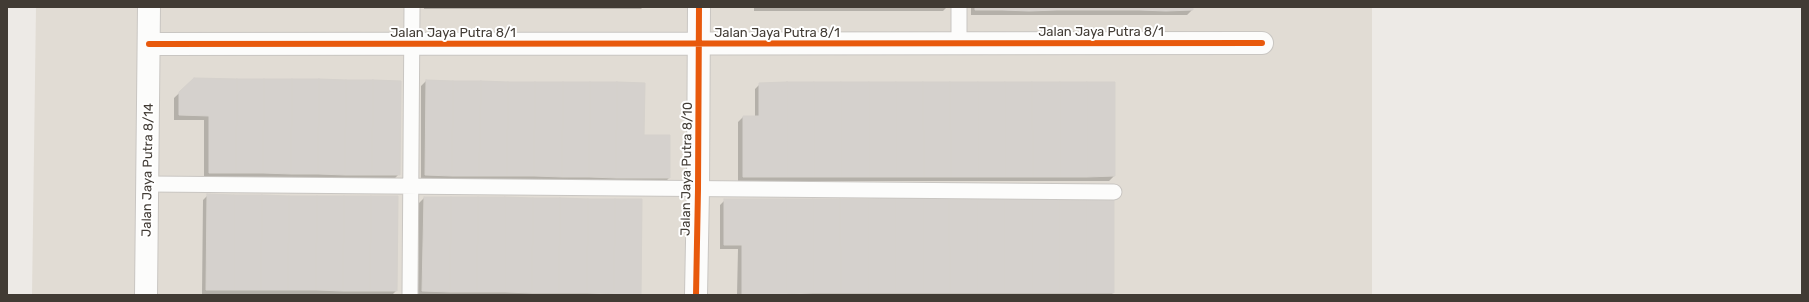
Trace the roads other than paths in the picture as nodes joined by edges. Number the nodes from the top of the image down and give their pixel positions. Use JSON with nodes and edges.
{"nodes":[{"id":1,"x":149,"y":7,"type":"edge"},
{"id":2,"x":412,"y":7,"type":"edge"},
{"id":3,"x":699,"y":7,"type":"edge"},
{"id":4,"x":959,"y":7,"type":"edge"},
{"id":5,"x":1262,"y":43,"type":"dead end"},
{"id":6,"x":149,"y":44,"type":"junction"},
{"id":7,"x":412,"y":44,"type":"junction"},
{"id":8,"x":699,"y":44,"type":"junction"},
{"id":9,"x":958,"y":44,"type":"junction"},
{"id":10,"x":148,"y":184,"type":"junction"},
{"id":11,"x":411,"y":186,"type":"junction"},
{"id":12,"x":698,"y":188,"type":"junction"},
{"id":13,"x":1114,"y":192,"type":"dead end"},
{"id":14,"x":146,"y":295,"type":"edge"},
{"id":15,"x":410,"y":295,"type":"edge"},
{"id":16,"x":696,"y":295,"type":"edge"}],
"edges":[{"from":1,"to":6,"type":"street","name":"Jalan Jaya Putra 8/14"},
{"from":2,"to":7,"type":"lane"},
{"from":3,"to":8,"type":"street","name":"Jalan Jaya Putra 8/10"},
{"from":4,"to":9,"type":"lane"},
{"from":5,"to":9,"type":"street","name":"Jalan Jaya Putra 8/1"},
{"from":6,"to":7,"type":"street","name":"Jalan Jaya Putra 8/1"},
{"from":6,"to":10,"type":"street","name":"Jalan Jaya Putra 8/14"},
{"from":7,"to":8,"type":"street","name":"Jalan Jaya Putra 8/1"},
{"from":7,"to":11,"type":"lane"},
{"from":8,"to":9,"type":"street","name":"Jalan Jaya Putra 8/1"},
{"from":8,"to":12,"type":"street","name":"Jalan Jaya Putra 8/10"},
{"from":10,"to":11,"type":"lane"},
{"from":10,"to":14,"type":"street","name":"Jalan Jaya Putra 8/14"},
{"from":11,"to":12,"type":"lane"},
{"from":11,"to":15,"type":"lane"},
{"from":12,"to":13,"type":"lane"},
{"from":12,"to":16,"type":"street","name":"Jalan Jaya Putra 8/10"}]}
